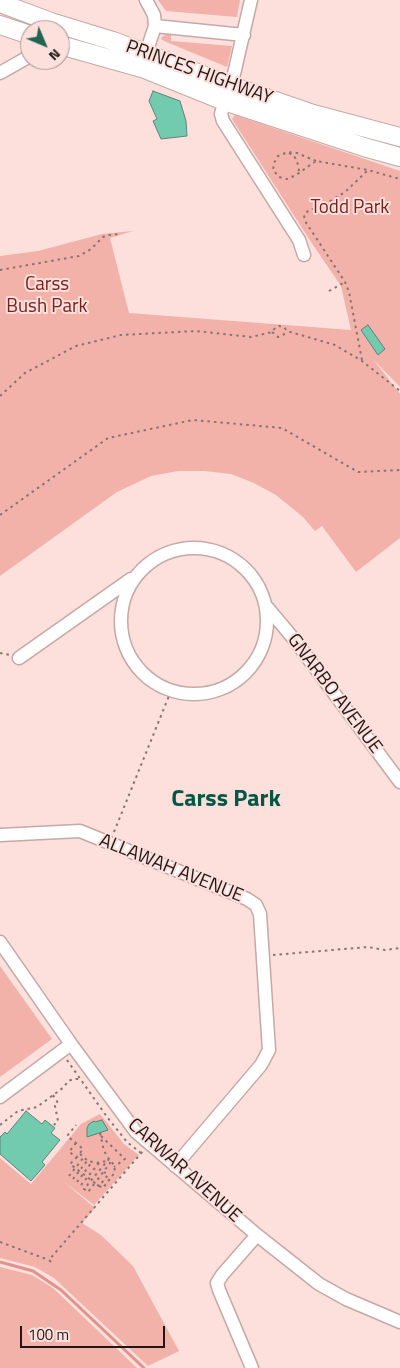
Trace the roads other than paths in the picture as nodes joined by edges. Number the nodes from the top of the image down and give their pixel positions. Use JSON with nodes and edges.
{"nodes":[{"id":1,"x":146,"y":0,"type":"edge"},
{"id":2,"x":251,"y":0,"type":"edge"},
{"id":3,"x":0,"y":3,"type":"edge"},
{"id":4,"x":37,"y":20,"type":"edge"},
{"id":5,"x":0,"y":25,"type":"edge"},
{"id":6,"x":155,"y":26,"type":"junction"},
{"id":7,"x":20,"y":32,"type":"edge"},
{"id":8,"x":70,"y":32,"type":"edge"},
{"id":9,"x":244,"y":36,"type":"junction"},
{"id":10,"x":70,"y":48,"type":"edge"},
{"id":11,"x":146,"y":53,"type":"junction"},
{"id":12,"x":20,"y":62,"type":"edge"},
{"id":13,"x":0,"y":73,"type":"edge"},
{"id":14,"x":226,"y":93,"type":"junction"},
{"id":15,"x":400,"y":137,"type":"edge"},
{"id":16,"x":400,"y":157,"type":"edge"},
{"id":17,"x":304,"y":254,"type":"dead end"},
{"id":18,"x":134,"y":578,"type":"junction"},
{"id":19,"x":267,"y":607,"type":"junction"},
{"id":20,"x":19,"y":658,"type":"dead end"},
{"id":21,"x":400,"y":782,"type":"edge"},
{"id":22,"x":0,"y":834,"type":"edge"},
{"id":23,"x":0,"y":942,"type":"edge"},
{"id":24,"x":70,"y":1044,"type":"junction"},
{"id":25,"x":0,"y":1097,"type":"edge"},
{"id":26,"x":175,"y":1166,"type":"junction"},
{"id":27,"x":257,"y":1235,"type":"junction"},
{"id":28,"x":400,"y":1322,"type":"edge"},
{"id":29,"x":252,"y":1368,"type":"edge"}],
"edges":[{"from":1,"to":6,"type":"street"},
{"from":2,"to":9,"type":"street"},
{"from":3,"to":4,"type":"highway","name":"PRINCES HIGHWAY"},
{"from":5,"to":7,"type":"highway"},
{"from":6,"to":9,"type":"street"},
{"from":6,"to":11,"type":"street"},
{"from":8,"to":11,"type":"highway","name":"PRINCES HIGHWAY"},
{"from":9,"to":14,"type":"street"},
{"from":10,"to":14,"type":"highway","name":"PRINCES HIGHWAY"},
{"from":11,"to":14,"type":"highway","name":"PRINCES HIGHWAY"},
{"from":12,"to":13,"type":"street"},
{"from":14,"to":15,"type":"highway","name":"PRINCES HIGHWAY"},
{"from":14,"to":16,"type":"highway","name":"PRINCES HIGHWAY"},
{"from":14,"to":17,"type":"street"},
{"from":18,"to":19,"type":"street","name":"GNARBO AVENUE"},
{"from":18,"to":19,"type":"street","name":"GNARBO AVENUE"},
{"from":18,"to":20,"type":"street","name":"GNARBO AVENUE"},
{"from":19,"to":21,"type":"street","name":"GNARBO AVENUE"},
{"from":22,"to":26,"type":"street","name":"ALLAWAH AVENUE"},
{"from":23,"to":24,"type":"street","name":"CARWAR AVENUE"},
{"from":24,"to":25,"type":"street"},
{"from":24,"to":26,"type":"street","name":"CARWAR AVENUE"},
{"from":26,"to":27,"type":"street","name":"CARWAR AVENUE"},
{"from":27,"to":28,"type":"street","name":"CARWAR AVENUE"},
{"from":27,"to":29,"type":"street"}]}
